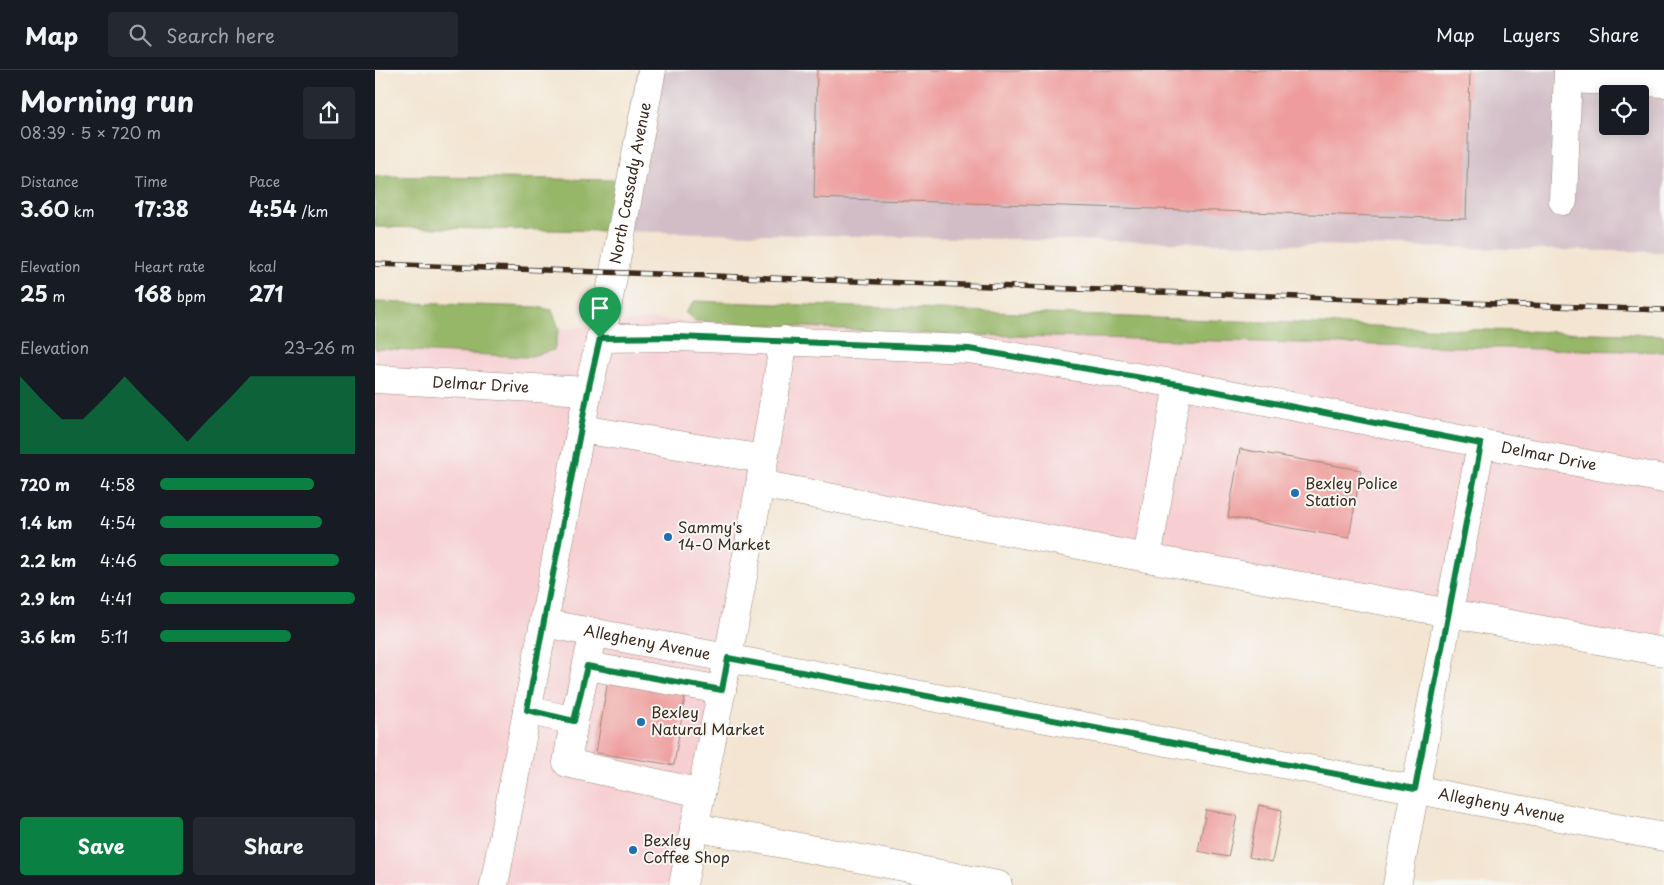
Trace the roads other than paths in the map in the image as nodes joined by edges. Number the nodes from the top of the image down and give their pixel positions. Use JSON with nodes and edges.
{"nodes":[{"id":1,"x":653,"y":70,"type":"edge"},
{"id":2,"x":1568,"y":75,"type":"edge"},
{"id":3,"x":1664,"y":82,"type":"edge"},
{"id":4,"x":1563,"y":201,"type":"dead end"},
{"id":5,"x":600,"y":338,"type":"junction"},
{"id":6,"x":784,"y":340,"type":"junction"},
{"id":7,"x":375,"y":380,"type":"edge"},
{"id":8,"x":1178,"y":384,"type":"junction"},
{"id":9,"x":588,"y":391,"type":"junction"},
{"id":10,"x":581,"y":429,"type":"junction"},
{"id":11,"x":1481,"y":444,"type":"junction"},
{"id":12,"x":762,"y":472,"type":"junction"},
{"id":13,"x":1664,"y":479,"type":"edge"},
{"id":14,"x":1147,"y":558,"type":"junction"},
{"id":15,"x":1449,"y":614,"type":"junction"},
{"id":16,"x":544,"y":623,"type":"junction"},
{"id":17,"x":595,"y":632,"type":"junction"},
{"id":18,"x":1664,"y":652,"type":"edge"},
{"id":19,"x":728,"y":658,"type":"junction"},
{"id":20,"x":587,"y":666,"type":"junction"},
{"id":21,"x":722,"y":690,"type":"junction"},
{"id":22,"x":527,"y":710,"type":"junction"},
{"id":23,"x":574,"y":721,"type":"junction"},
{"id":24,"x":1415,"y":789,"type":"junction"},
{"id":25,"x":701,"y":793,"type":"junction"},
{"id":26,"x":694,"y":827,"type":"junction"},
{"id":27,"x":1664,"y":837,"type":"edge"},
{"id":28,"x":494,"y":885,"type":"edge"},
{"id":29,"x":683,"y":885,"type":"edge"},
{"id":30,"x":998,"y":885,"type":"edge"},
{"id":31,"x":1397,"y":885,"type":"edge"}],
"edges":[{"from":1,"to":5,"type":"street","name":"North Cassady Avenue"},
{"from":2,"to":3,"type":"street"},
{"from":2,"to":4,"type":"street"},
{"from":5,"to":6,"type":"street","name":"Delmar Drive"},
{"from":5,"to":9,"type":"street","name":"North Cassady Avenue"},
{"from":6,"to":8,"type":"street","name":"Delmar Drive"},
{"from":6,"to":12,"type":"street"},
{"from":7,"to":9,"type":"street","name":"Delmar Drive"},
{"from":8,"to":11,"type":"street","name":"Delmar Drive"},
{"from":8,"to":14,"type":"street"},
{"from":9,"to":10,"type":"street","name":"North Cassady Avenue"},
{"from":10,"to":12,"type":"street"},
{"from":10,"to":16,"type":"street","name":"North Cassady Avenue"},
{"from":11,"to":13,"type":"street","name":"Delmar Drive"},
{"from":11,"to":15,"type":"street"},
{"from":12,"to":14,"type":"street"},
{"from":12,"to":19,"type":"street"},
{"from":14,"to":15,"type":"street"},
{"from":15,"to":18,"type":"street"},
{"from":15,"to":24,"type":"street"},
{"from":16,"to":17,"type":"street","name":"Allegheny Avenue"},
{"from":16,"to":22,"type":"street","name":"North Cassady Avenue"},
{"from":17,"to":19,"type":"street","name":"Allegheny Avenue"},
{"from":17,"to":20,"type":"street"},
{"from":19,"to":21,"type":"street"},
{"from":19,"to":24,"type":"street","name":"Allegheny Avenue"},
{"from":20,"to":21,"type":"street"},
{"from":20,"to":23,"type":"street"},
{"from":21,"to":25,"type":"street"},
{"from":22,"to":23,"type":"street"},
{"from":22,"to":28,"type":"street","name":"North Cassady Avenue"},
{"from":23,"to":25,"type":"street"},
{"from":24,"to":27,"type":"street","name":"Allegheny Avenue"},
{"from":24,"to":31,"type":"street"},
{"from":25,"to":26,"type":"street"},
{"from":26,"to":29,"type":"street"},
{"from":26,"to":30,"type":"street"}]}
